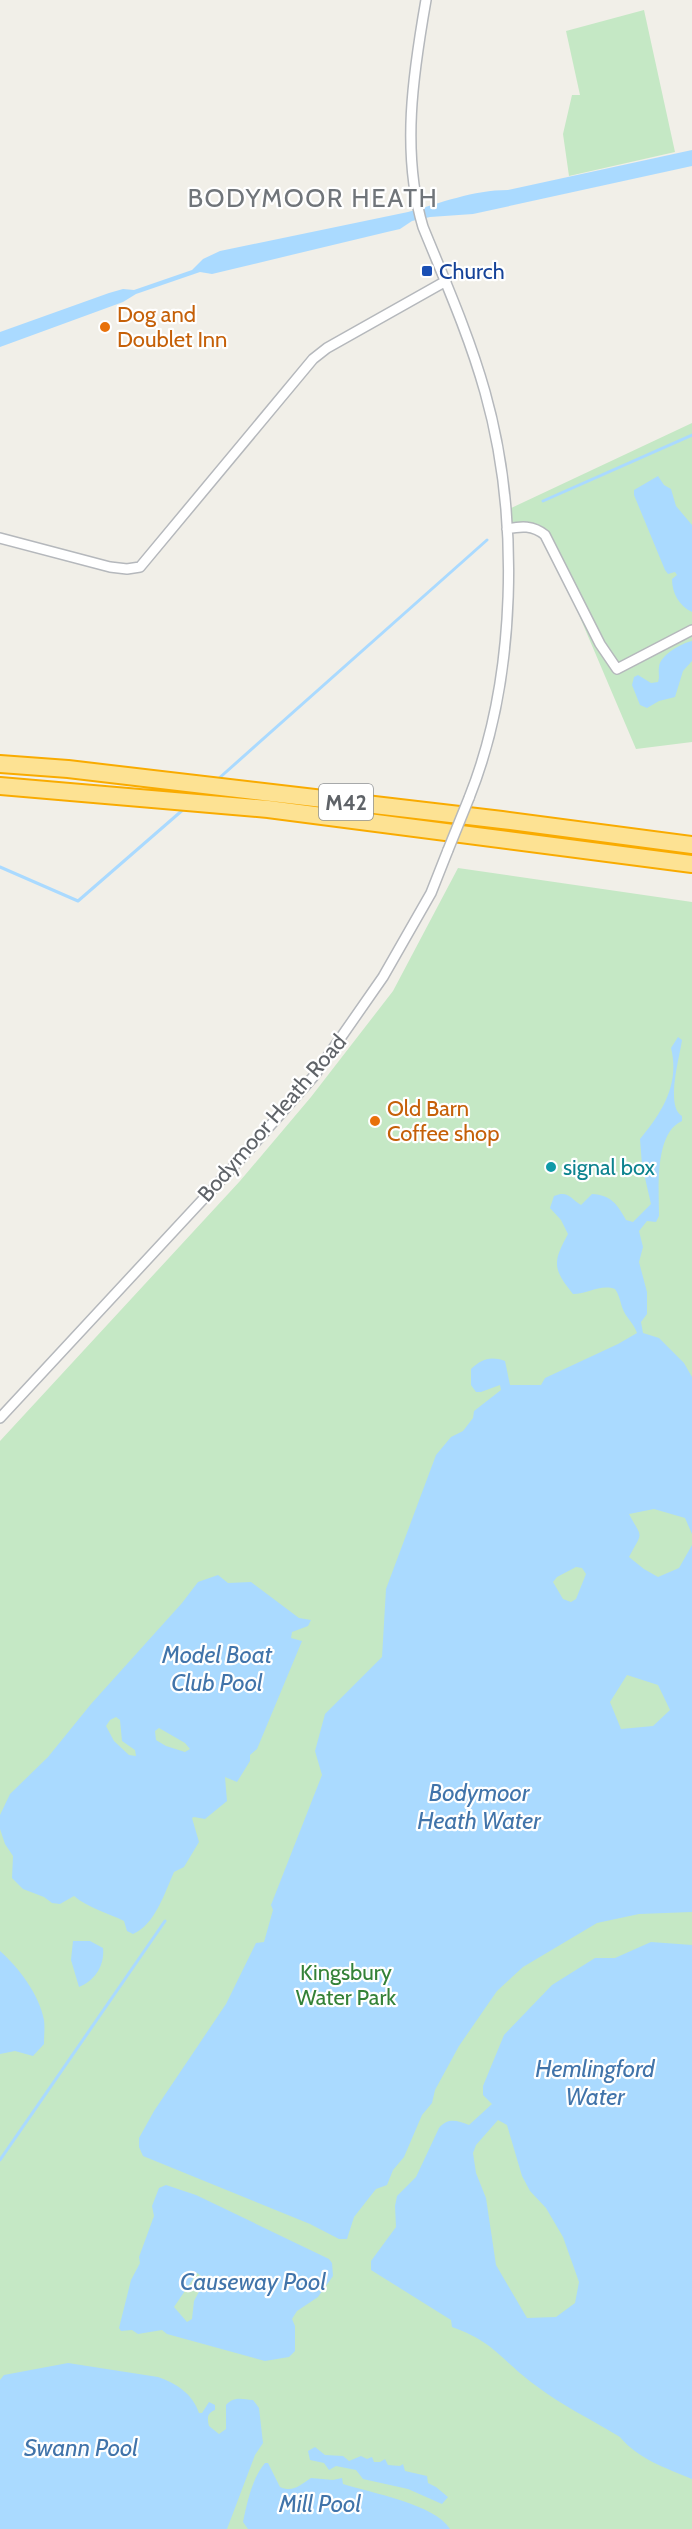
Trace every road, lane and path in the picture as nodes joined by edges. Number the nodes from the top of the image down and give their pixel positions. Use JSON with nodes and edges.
{"nodes":[{"id":1,"x":426,"y":0,"type":"edge"},
{"id":2,"x":446,"y":281,"type":"junction"},
{"id":3,"x":507,"y":529,"type":"junction"},
{"id":4,"x":0,"y":538,"type":"edge"},
{"id":5,"x":692,"y":630,"type":"edge"},
{"id":6,"x":0,"y":764,"type":"edge"},
{"id":7,"x":0,"y":786,"type":"edge"},
{"id":8,"x":692,"y":845,"type":"edge"},
{"id":9,"x":692,"y":864,"type":"edge"},
{"id":10,"x":0,"y":1418,"type":"edge"}],
"edges":[{"from":1,"to":2,"type":"street","name":"Bodymoor Heath Road"},
{"from":2,"to":3,"type":"street","name":"Bodymoor Heath Road"},
{"from":2,"to":4,"type":"street"},
{"from":3,"to":5,"type":"street"},
{"from":3,"to":10,"type":"street","name":"Bodymoor Heath Road","bridge":true},
{"from":6,"to":8,"type":"highway","number":"M42"},
{"from":7,"to":9,"type":"highway","number":"M42"}]}
